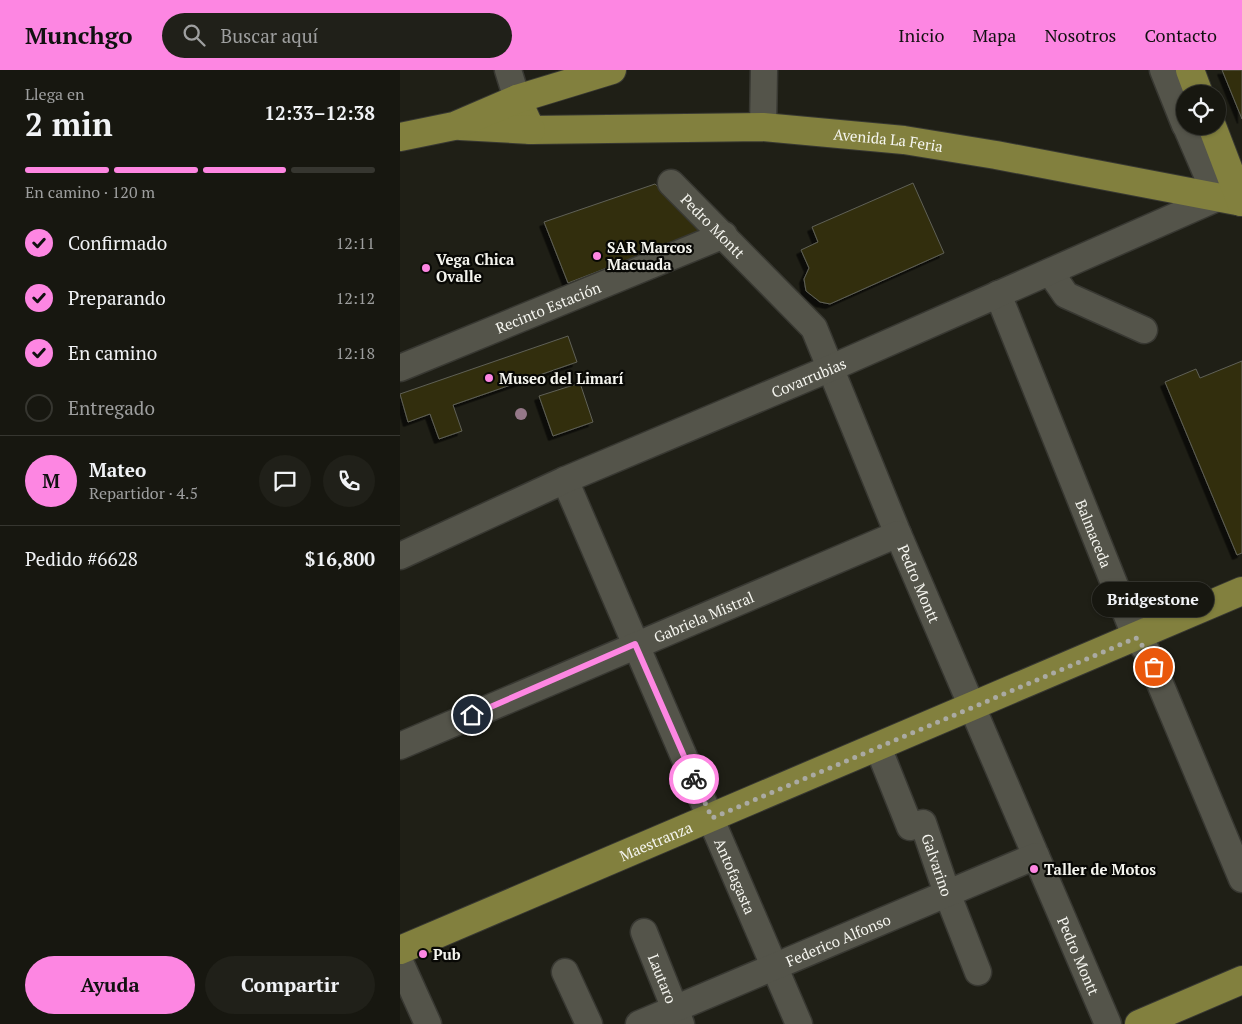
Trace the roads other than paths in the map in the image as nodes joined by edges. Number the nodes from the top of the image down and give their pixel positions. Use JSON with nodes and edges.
{"nodes":[{"id":1,"x":508,"y":70,"type":"edge"},
{"id":2,"x":612,"y":70,"type":"edge"},
{"id":3,"x":764,"y":70,"type":"edge"},
{"id":4,"x":1163,"y":70,"type":"edge"},
{"id":5,"x":1190,"y":70,"type":"edge"},
{"id":6,"x":1196,"y":85,"type":"edge"},
{"id":7,"x":516,"y":99,"type":"junction"},
{"id":8,"x":1176,"y":103,"type":"edge"},
{"id":9,"x":454,"y":126,"type":"junction"},
{"id":10,"x":763,"y":127,"type":"junction"},
{"id":11,"x":531,"y":130,"type":"junction"},
{"id":12,"x":1191,"y":135,"type":"edge"},
{"id":13,"x":1215,"y":135,"type":"edge"},
{"id":14,"x":400,"y":137,"type":"edge"},
{"id":15,"x":671,"y":183,"type":"dead end"},
{"id":16,"x":1233,"y":201,"type":"edge"},
{"id":17,"x":724,"y":234,"type":"junction"},
{"id":18,"x":1050,"y":272,"type":"junction"},
{"id":19,"x":998,"y":294,"type":"junction"},
{"id":20,"x":1144,"y":330,"type":"dead end"},
{"id":21,"x":400,"y":368,"type":"edge"},
{"id":22,"x":831,"y":368,"type":"junction"},
{"id":23,"x":565,"y":480,"type":"junction"},
{"id":24,"x":898,"y":534,"type":"junction"},
{"id":25,"x":400,"y":556,"type":"edge"},
{"id":26,"x":1242,"y":591,"type":"edge"},
{"id":27,"x":1136,"y":638,"type":"junction"},
{"id":28,"x":635,"y":644,"type":"junction"},
{"id":29,"x":972,"y":707,"type":"junction"},
{"id":30,"x":400,"y":746,"type":"edge"},
{"id":31,"x":878,"y":747,"type":"junction"},
{"id":32,"x":712,"y":818,"type":"junction"},
{"id":33,"x":1036,"y":856,"type":"junction"},
{"id":34,"x":1242,"y":879,"type":"edge"},
{"id":35,"x":947,"y":893,"type":"junction"},
{"id":36,"x":644,"y":932,"type":"dead end"},
{"id":37,"x":400,"y":950,"type":"edge"},
{"id":38,"x":400,"y":962,"type":"edge"},
{"id":39,"x":774,"y":967,"type":"junction"},
{"id":40,"x":565,"y":972,"type":"dead end"},
{"id":41,"x":978,"y":972,"type":"dead end"},
{"id":42,"x":1242,"y":980,"type":"edge"},
{"id":43,"x":678,"y":1016,"type":"edge"},
{"id":44,"x":428,"y":1024,"type":"edge"},
{"id":45,"x":589,"y":1024,"type":"edge"},
{"id":46,"x":639,"y":1024,"type":"edge"},
{"id":47,"x":799,"y":1024,"type":"edge"},
{"id":48,"x":1108,"y":1024,"type":"edge"},
{"id":49,"x":1138,"y":1024,"type":"edge"}],
"edges":[{"from":1,"to":7,"type":"street"},
{"from":2,"to":7,"type":"main road","name":"Avenida La Feria"},
{"from":3,"to":10,"type":"street"},
{"from":4,"to":8,"type":"street"},
{"from":5,"to":6,"type":"main road"},
{"from":7,"to":9,"type":"main road","name":"Avenida La Feria"},
{"from":7,"to":11,"type":"main road"},
{"from":9,"to":11,"type":"main road","name":"Avenida La Feria"},
{"from":9,"to":14,"type":"main road","name":"Avenida La Feria"},
{"from":10,"to":11,"type":"main road","name":"Avenida La Feria"},
{"from":10,"to":16,"type":"main road","name":"Avenida La Feria"},
{"from":12,"to":16,"type":"street"},
{"from":13,"to":16,"type":"main road"},
{"from":15,"to":17,"type":"street","name":"Pedro Montt"},
{"from":16,"to":18,"type":"street","name":"Covarrubias"},
{"from":17,"to":21,"type":"street","name":"Recinto Estación"},
{"from":17,"to":22,"type":"street","name":"Pedro Montt"},
{"from":18,"to":19,"type":"street","name":"Covarrubias"},
{"from":18,"to":20,"type":"street"},
{"from":19,"to":22,"type":"street","name":"Covarrubias"},
{"from":19,"to":27,"type":"street","name":"Balmaceda"},
{"from":22,"to":23,"type":"street","name":"Covarrubias"},
{"from":22,"to":24,"type":"street","name":"Pedro Montt"},
{"from":23,"to":25,"type":"street","name":"Covarrubias"},
{"from":23,"to":28,"type":"street","name":"Antofagasta"},
{"from":24,"to":28,"type":"street","name":"Gabriela Mistral"},
{"from":24,"to":29,"type":"street","name":"Pedro Montt"},
{"from":26,"to":27,"type":"main road","name":"Maestranza"},
{"from":27,"to":29,"type":"main road","name":"Maestranza"},
{"from":27,"to":34,"type":"street","name":"Balmaceda"},
{"from":28,"to":30,"type":"street","name":"Gabriela Mistral"},
{"from":28,"to":32,"type":"street","name":"Antofagasta"},
{"from":29,"to":31,"type":"main road","name":"Maestranza"},
{"from":29,"to":33,"type":"street","name":"Pedro Montt"},
{"from":31,"to":32,"type":"main road","name":"Maestranza"},
{"from":31,"to":35,"type":"street","name":"Galvarino"},
{"from":32,"to":37,"type":"main road","name":"Maestranza"},
{"from":32,"to":39,"type":"street","name":"Antofagasta"},
{"from":33,"to":35,"type":"street","name":"Federico Alfonso"},
{"from":33,"to":48,"type":"street","name":"Pedro Montt"},
{"from":35,"to":39,"type":"street","name":"Federico Alfonso"},
{"from":35,"to":41,"type":"street","name":"Galvarino"},
{"from":36,"to":43,"type":"street","name":"Lautaro"},
{"from":38,"to":44,"type":"street"},
{"from":39,"to":43,"type":"street","name":"Federico Alfonso"},
{"from":39,"to":47,"type":"street","name":"Antofagasta"},
{"from":40,"to":45,"type":"street"},
{"from":42,"to":49,"type":"main road"},
{"from":43,"to":46,"type":"street","name":"Federico Alfonso"}]}
